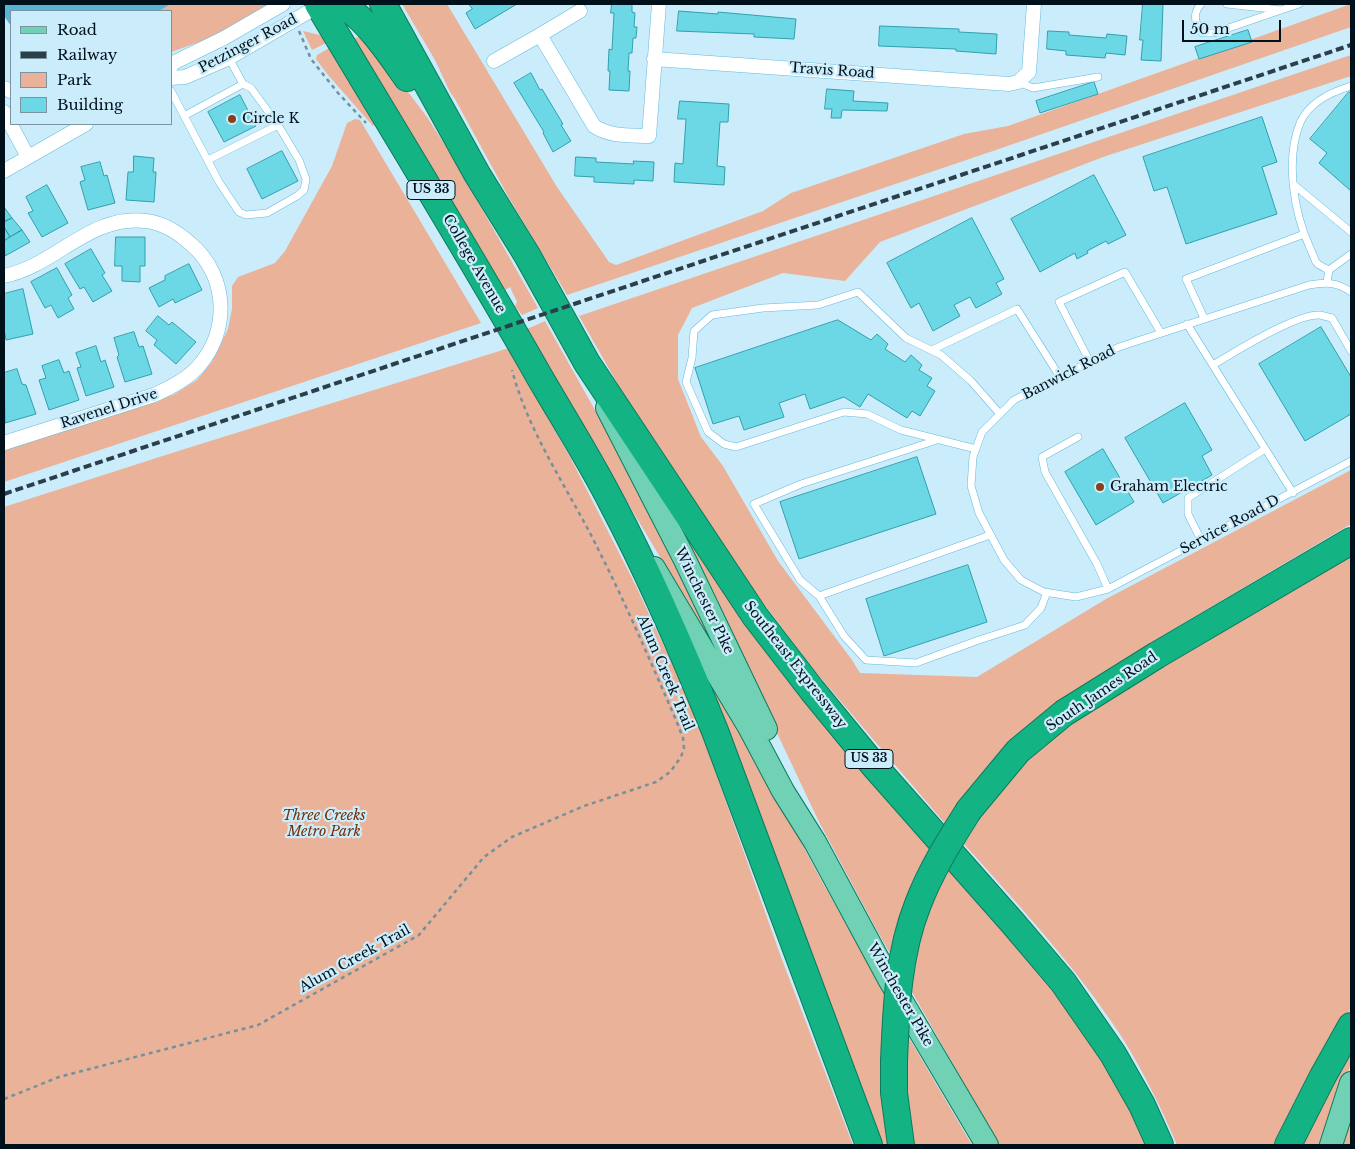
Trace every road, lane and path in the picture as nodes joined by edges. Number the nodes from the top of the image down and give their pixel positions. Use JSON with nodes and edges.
{"nodes":[{"id":1,"x":282,"y":4,"type":"edge"},
{"id":2,"x":325,"y":4,"type":"edge"},
{"id":3,"x":383,"y":4,"type":"edge"},
{"id":4,"x":393,"y":4,"type":"edge"},
{"id":5,"x":658,"y":4,"type":"edge"},
{"id":6,"x":1034,"y":4,"type":"edge"},
{"id":7,"x":1201,"y":4,"type":"edge"},
{"id":8,"x":1227,"y":4,"type":"edge"},
{"id":9,"x":1299,"y":4,"type":"edge"},
{"id":10,"x":1281,"y":10,"type":"junction"},
{"id":11,"x":580,"y":11,"type":"dead end"},
{"id":12,"x":298,"y":31,"type":"dead end"},
{"id":13,"x":540,"y":35,"type":"junction"},
{"id":14,"x":229,"y":58,"type":"junction"},
{"id":15,"x":654,"y":59,"type":"junction"},
{"id":16,"x":494,"y":61,"type":"dead end"},
{"id":17,"x":172,"y":64,"type":"edge"},
{"id":18,"x":1098,"y":77,"type":"dead end"},
{"id":19,"x":172,"y":78,"type":"edge"},
{"id":20,"x":1013,"y":83,"type":"junction"},
{"id":21,"x":243,"y":84,"type":"junction"},
{"id":22,"x":1351,"y":86,"type":"edge"},
{"id":23,"x":172,"y":93,"type":"edge"},
{"id":24,"x":431,"y":93,"type":"junction"},
{"id":25,"x":4,"y":112,"type":"edge"},
{"id":26,"x":184,"y":116,"type":"junction"},
{"id":27,"x":10,"y":123,"type":"edge"},
{"id":28,"x":11,"y":125,"type":"edge"},
{"id":29,"x":84,"y":125,"type":"edge"},
{"id":30,"x":278,"y":125,"type":"junction"},
{"id":31,"x":367,"y":125,"type":"dead end"},
{"id":32,"x":28,"y":157,"type":"junction"},
{"id":33,"x":208,"y":160,"type":"junction"},
{"id":34,"x":4,"y":171,"type":"edge"},
{"id":35,"x":477,"y":174,"type":"junction"},
{"id":36,"x":1293,"y":184,"type":"junction"},
{"id":37,"x":1351,"y":232,"type":"edge"},
{"id":38,"x":1304,"y":234,"type":"junction"},
{"id":39,"x":1351,"y":254,"type":"edge"},
{"id":40,"x":1329,"y":270,"type":"junction"},
{"id":41,"x":4,"y":276,"type":"edge"},
{"id":42,"x":1327,"y":282,"type":"junction"},
{"id":43,"x":1351,"y":292,"type":"edge"},
{"id":44,"x":1204,"y":318,"type":"junction"},
{"id":45,"x":1187,"y":324,"type":"junction"},
{"id":46,"x":1161,"y":333,"type":"junction"},
{"id":47,"x":932,"y":350,"type":"junction"},
{"id":48,"x":1351,"y":351,"type":"edge"},
{"id":49,"x":1090,"y":362,"type":"junction"},
{"id":50,"x":586,"y":363,"type":"junction"},
{"id":51,"x":1213,"y":365,"type":"junction"},
{"id":52,"x":512,"y":369,"type":"dead end"},
{"id":53,"x":1060,"y":377,"type":"junction"},
{"id":54,"x":1000,"y":414,"type":"junction"},
{"id":55,"x":1078,"y":437,"type":"dead end"},
{"id":56,"x":938,"y":440,"type":"junction"},
{"id":57,"x":4,"y":443,"type":"edge"},
{"id":58,"x":1265,"y":448,"type":"junction"},
{"id":59,"x":976,"y":449,"type":"junction"},
{"id":60,"x":1351,"y":461,"type":"edge"},
{"id":61,"x":1293,"y":493,"type":"junction"},
{"id":62,"x":612,"y":502,"type":"junction"},
{"id":63,"x":990,"y":535,"type":"junction"},
{"id":64,"x":1201,"y":540,"type":"junction"},
{"id":65,"x":1351,"y":542,"type":"edge"},
{"id":66,"x":1108,"y":589,"type":"junction"},
{"id":67,"x":1047,"y":592,"type":"junction"},
{"id":68,"x":819,"y":596,"type":"junction"},
{"id":69,"x":815,"y":842,"type":"junction"},
{"id":70,"x":1351,"y":1026,"type":"edge"},
{"id":71,"x":1351,"y":1082,"type":"edge"},
{"id":72,"x":4,"y":1099,"type":"edge"},
{"id":73,"x":869,"y":1145,"type":"edge"},
{"id":74,"x":901,"y":1145,"type":"edge"},
{"id":75,"x":987,"y":1145,"type":"edge"},
{"id":76,"x":1160,"y":1145,"type":"edge"},
{"id":77,"x":1288,"y":1145,"type":"edge"},
{"id":78,"x":1330,"y":1145,"type":"edge"}],
"edges":[{"from":1,"to":17,"type":"street","name":"Petzinger Road"},
{"from":2,"to":14,"type":"street","name":"Petzinger Road"},
{"from":2,"to":35,"type":"highway"},
{"from":2,"to":62,"type":"highway","name":"College Avenue","number":"US 33"},
{"from":3,"to":24,"type":"highway","number":"US 33"},
{"from":4,"to":24,"type":"highway"},
{"from":5,"to":15,"type":"street"},
{"from":6,"to":20,"type":"street"},
{"from":7,"to":10,"type":"lane"},
{"from":8,"to":10,"type":"lane"},
{"from":9,"to":10,"type":"lane"},
{"from":11,"to":13,"type":"street"},
{"from":12,"to":31,"type":"path"},
{"from":13,"to":15,"type":"street"},
{"from":13,"to":16,"type":"street"},
{"from":14,"to":19,"type":"street","name":"Petzinger Road"},
{"from":14,"to":21,"type":"lane"},
{"from":15,"to":20,"type":"street","name":"Travis Road"},
{"from":18,"to":20,"type":"lane"},
{"from":21,"to":26,"type":"lane"},
{"from":21,"to":30,"type":"lane"},
{"from":22,"to":36,"type":"lane"},
{"from":23,"to":26,"type":"lane"},
{"from":24,"to":35,"type":"highway","number":"US 33"},
{"from":25,"to":27,"type":"street"},
{"from":26,"to":33,"type":"lane"},
{"from":28,"to":32,"type":"street"},
{"from":29,"to":32,"type":"street"},
{"from":30,"to":33,"type":"lane"},
{"from":30,"to":33,"type":"lane"},
{"from":32,"to":34,"type":"street"},
{"from":35,"to":50,"type":"highway","number":"US 33"},
{"from":36,"to":37,"type":"lane"},
{"from":36,"to":38,"type":"lane"},
{"from":38,"to":40,"type":"lane"},
{"from":38,"to":44,"type":"lane"},
{"from":39,"to":40,"type":"lane"},
{"from":40,"to":42,"type":"lane"},
{"from":41,"to":57,"type":"street","name":"Ravenel Drive"},
{"from":42,"to":43,"type":"lane"},
{"from":42,"to":44,"type":"lane","name":"Banwick Road"},
{"from":44,"to":45,"type":"lane","name":"Banwick Road"},
{"from":45,"to":46,"type":"lane","name":"Banwick Road"},
{"from":45,"to":51,"type":"lane"},
{"from":46,"to":49,"type":"lane","name":"Banwick Road"},
{"from":46,"to":49,"type":"lane"},
{"from":47,"to":53,"type":"lane"},
{"from":47,"to":54,"type":"lane"},
{"from":47,"to":56,"type":"lane"},
{"from":48,"to":51,"type":"lane"},
{"from":49,"to":53,"type":"lane","name":"Banwick Road"},
{"from":50,"to":69,"type":"main road","name":"Winchester Pike"},
{"from":50,"to":76,"type":"highway","name":"Southeast Expressway","number":"US 33"},
{"from":51,"to":58,"type":"lane"},
{"from":52,"to":72,"type":"path","name":"Alum Creek Trail"},
{"from":53,"to":54,"type":"lane","name":"Banwick Road"},
{"from":54,"to":59,"type":"lane","name":"Banwick Road"},
{"from":55,"to":66,"type":"lane"},
{"from":56,"to":59,"type":"lane"},
{"from":56,"to":68,"type":"lane"},
{"from":58,"to":61,"type":"lane"},
{"from":58,"to":64,"type":"lane"},
{"from":59,"to":63,"type":"lane","name":"Banwick Road"},
{"from":60,"to":61,"type":"lane","name":"Service Road D"},
{"from":61,"to":64,"type":"lane","name":"Service Road D"},
{"from":62,"to":69,"type":"main road","name":"Winchester Pike"},
{"from":62,"to":73,"type":"highway","number":"US 33"},
{"from":63,"to":67,"type":"lane","name":"Banwick Road"},
{"from":63,"to":68,"type":"lane"},
{"from":64,"to":66,"type":"lane","name":"Service Road D"},
{"from":65,"to":74,"type":"highway","name":"South James Road","bridge":true},
{"from":66,"to":67,"type":"lane","name":"Banwick Road"},
{"from":67,"to":68,"type":"lane"},
{"from":69,"to":75,"type":"main road","name":"Winchester Pike"},
{"from":70,"to":77,"type":"highway"},
{"from":71,"to":78,"type":"main road"}]}
